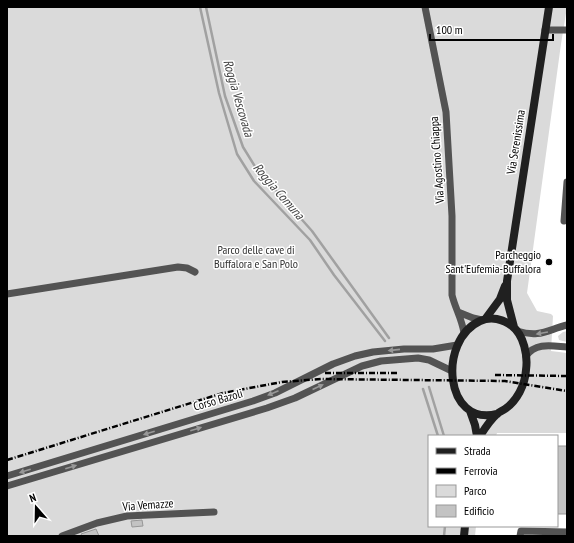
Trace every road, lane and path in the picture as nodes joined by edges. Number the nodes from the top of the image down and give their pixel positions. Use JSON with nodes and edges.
{"nodes":[{"id":1,"x":425,"y":7,"type":"edge"},
{"id":2,"x":549,"y":7,"type":"edge"},
{"id":3,"x":545,"y":30,"type":"junction"},
{"id":4,"x":567,"y":30,"type":"edge"},
{"id":5,"x":567,"y":182,"type":"edge"},
{"id":6,"x":564,"y":221,"type":"dead end"},
{"id":7,"x":195,"y":272,"type":"dead end"},
{"id":8,"x":506,"y":281,"type":"junction"},
{"id":9,"x":7,"y":294,"type":"edge"},
{"id":10,"x":458,"y":312,"type":"junction"},
{"id":11,"x":484,"y":319,"type":"junction"},
{"id":12,"x":567,"y":325,"type":"edge"},
{"id":13,"x":515,"y":329,"type":"junction"},
{"id":14,"x":464,"y":333,"type":"junction"},
{"id":15,"x":457,"y":345,"type":"junction"},
{"id":16,"x":567,"y":347,"type":"edge"},
{"id":17,"x":526,"y":356,"type":"junction"},
{"id":18,"x":452,"y":371,"type":"junction"},
{"id":19,"x":470,"y":411,"type":"junction"},
{"id":20,"x":497,"y":414,"type":"junction"},
{"id":21,"x":479,"y":435,"type":"edge"},
{"id":22,"x":480,"y":435,"type":"edge"},
{"id":23,"x":7,"y":476,"type":"edge"},
{"id":24,"x":7,"y":486,"type":"edge"},
{"id":25,"x":214,"y":512,"type":"dead end"},
{"id":26,"x":567,"y":532,"type":"edge"},
{"id":27,"x":62,"y":536,"type":"edge"},
{"id":28,"x":520,"y":536,"type":"edge"}],
"edges":[{"from":1,"to":10,"type":"street","name":"Via Agostino Chiappa"},
{"from":2,"to":3,"type":"main road","name":"Via Serenissima"},
{"from":3,"to":4,"type":"street"},
{"from":3,"to":8,"type":"main road","name":"Via Serenissima"},
{"from":5,"to":6,"type":"street"},
{"from":7,"to":9,"type":"street"},
{"from":8,"to":11,"type":"main road","name":"Via Serenissima"},
{"from":8,"to":13,"type":"main road","name":"Via Serenissima"},
{"from":10,"to":11,"type":"street"},
{"from":10,"to":14,"type":"street","name":"Via Agostino Chiappa"},
{"from":11,"to":13,"type":"main road"},
{"from":11,"to":14,"type":"main road","name":"Via Serenissima"},
{"from":12,"to":13,"type":"street","one_way":true},
{"from":13,"to":17,"type":"main road","name":"Via Serenissima"},
{"from":14,"to":15,"type":"main road","name":"Via Serenissima"},
{"from":15,"to":18,"type":"main road","name":"Via Serenissima"},
{"from":15,"to":23,"type":"street","name":"Corso Bazoli","one_way":true},
{"from":16,"to":17,"type":"street"},
{"from":17,"to":20,"type":"main road","name":"Via Serenissima"},
{"from":18,"to":19,"type":"main road","name":"Via Serenissima"},
{"from":24,"to":18,"type":"street","name":"Corso Bazoli","one_way":true},
{"from":19,"to":20,"type":"main road"},
{"from":19,"to":21,"type":"main road","name":"Via Serenissima"},
{"from":20,"to":22,"type":"main road","name":"Via Serenissima"},
{"from":25,"to":27,"type":"street","name":"Via Vemazze"},
{"from":26,"to":28,"type":"street"}]}
